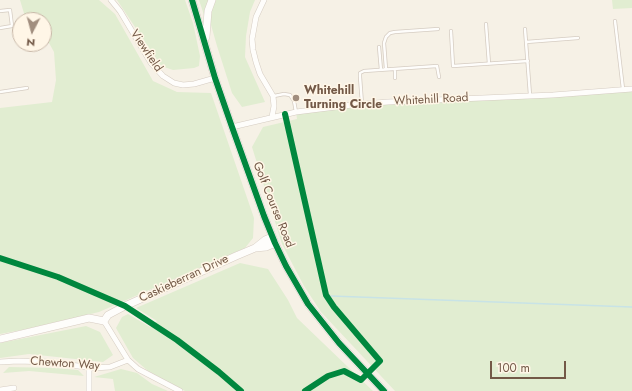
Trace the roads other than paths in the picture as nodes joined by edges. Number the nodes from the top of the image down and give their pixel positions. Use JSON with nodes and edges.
{"nodes":[{"id":1,"x":111,"y":0,"type":"edge"},
{"id":2,"x":192,"y":0,"type":"edge"},
{"id":3,"x":212,"y":0,"type":"edge"},
{"id":4,"x":264,"y":0,"type":"edge"},
{"id":5,"x":0,"y":11,"type":"edge"},
{"id":6,"x":615,"y":21,"type":"dead end"},
{"id":7,"x":486,"y":24,"type":"dead end"},
{"id":8,"x":0,"y":28,"type":"edge"},
{"id":9,"x":438,"y":29,"type":"dead end"},
{"id":10,"x":526,"y":29,"type":"dead end"},
{"id":11,"x":451,"y":31,"type":"dead end"},
{"id":12,"x":578,"y":38,"type":"dead end"},
{"id":13,"x":205,"y":42,"type":"junction"},
{"id":14,"x":526,"y":42,"type":"junction"},
{"id":15,"x":379,"y":47,"type":"dead end"},
{"id":16,"x":528,"y":62,"type":"junction"},
{"id":17,"x":489,"y":64,"type":"junction"},
{"id":18,"x":386,"y":69,"type":"junction"},
{"id":19,"x":395,"y":69,"type":"junction"},
{"id":20,"x":381,"y":70,"type":"junction"},
{"id":21,"x":439,"y":77,"type":"dead end"},
{"id":22,"x":215,"y":78,"type":"junction"},
{"id":23,"x":395,"y":78,"type":"dead end"},
{"id":24,"x":27,"y":88,"type":"dead end"},
{"id":25,"x":632,"y":89,"type":"edge"},
{"id":26,"x":623,"y":90,"type":"junction"},
{"id":27,"x":0,"y":92,"type":"edge"},
{"id":28,"x":530,"y":95,"type":"junction"},
{"id":29,"x":273,"y":96,"type":"junction"},
{"id":30,"x":362,"y":104,"type":"junction"},
{"id":31,"x":296,"y":112,"type":"junction"},
{"id":32,"x":272,"y":117,"type":"junction"},
{"id":33,"x":232,"y":126,"type":"junction"},
{"id":34,"x":273,"y":240,"type":"junction"},
{"id":35,"x":104,"y":320,"type":"junction"},
{"id":36,"x":0,"y":339,"type":"edge"},
{"id":37,"x":128,"y":360,"type":"junction"},
{"id":38,"x":0,"y":362,"type":"edge"},
{"id":39,"x":89,"y":367,"type":"junction"},
{"id":40,"x":14,"y":388,"type":"dead end"},
{"id":41,"x":0,"y":390,"type":"edge"},
{"id":42,"x":89,"y":391,"type":"edge"},
{"id":43,"x":180,"y":391,"type":"edge"},
{"id":44,"x":384,"y":391,"type":"edge"}],
"edges":[{"from":1,"to":22,"type":"street","name":"Viewfield"},
{"from":2,"to":13,"type":"street","name":"Golf Course Road"},
{"from":3,"to":13,"type":"street"},
{"from":4,"to":29,"type":"street"},
{"from":5,"to":8,"type":"lane"},
{"from":6,"to":26,"type":"lane"},
{"from":7,"to":17,"type":"lane"},
{"from":9,"to":18,"type":"lane"},
{"from":10,"to":14,"type":"lane"},
{"from":11,"to":17,"type":"lane"},
{"from":12,"to":14,"type":"lane"},
{"from":13,"to":22,"type":"street","name":"Golf Course Road"},
{"from":14,"to":16,"type":"lane"},
{"from":15,"to":20,"type":"lane"},
{"from":16,"to":17,"type":"lane"},
{"from":16,"to":28,"type":"lane"},
{"from":18,"to":19,"type":"lane"},
{"from":18,"to":20,"type":"lane"},
{"from":19,"to":21,"type":"lane"},
{"from":19,"to":23,"type":"lane"},
{"from":20,"to":30,"type":"lane"},
{"from":22,"to":33,"type":"street","name":"Golf Course Road"},
{"from":24,"to":27,"type":"lane"},
{"from":25,"to":26,"type":"street","name":"Whitehill Road"},
{"from":26,"to":28,"type":"street","name":"Whitehill Road"},
{"from":28,"to":30,"type":"street","name":"Whitehill Road"},
{"from":29,"to":31,"type":"lane"},
{"from":29,"to":32,"type":"street"},
{"from":30,"to":31,"type":"street","name":"Whitehill Road"},
{"from":31,"to":32,"type":"street","name":"Whitehill Road"},
{"from":32,"to":33,"type":"street","name":"Whitehill Road"},
{"from":33,"to":34,"type":"street","name":"Golf Course Road"},
{"from":34,"to":35,"type":"street","name":"Caskieberran Drive"},
{"from":34,"to":44,"type":"street","name":"Golf Course Road"},
{"from":35,"to":36,"type":"street"},
{"from":35,"to":37,"type":"street"},
{"from":37,"to":39,"type":"street","name":"Chewton Way"},
{"from":37,"to":43,"type":"street"},
{"from":38,"to":39,"type":"street","name":"Chewton Way"},
{"from":39,"to":42,"type":"street"},
{"from":40,"to":41,"type":"street"}]}
